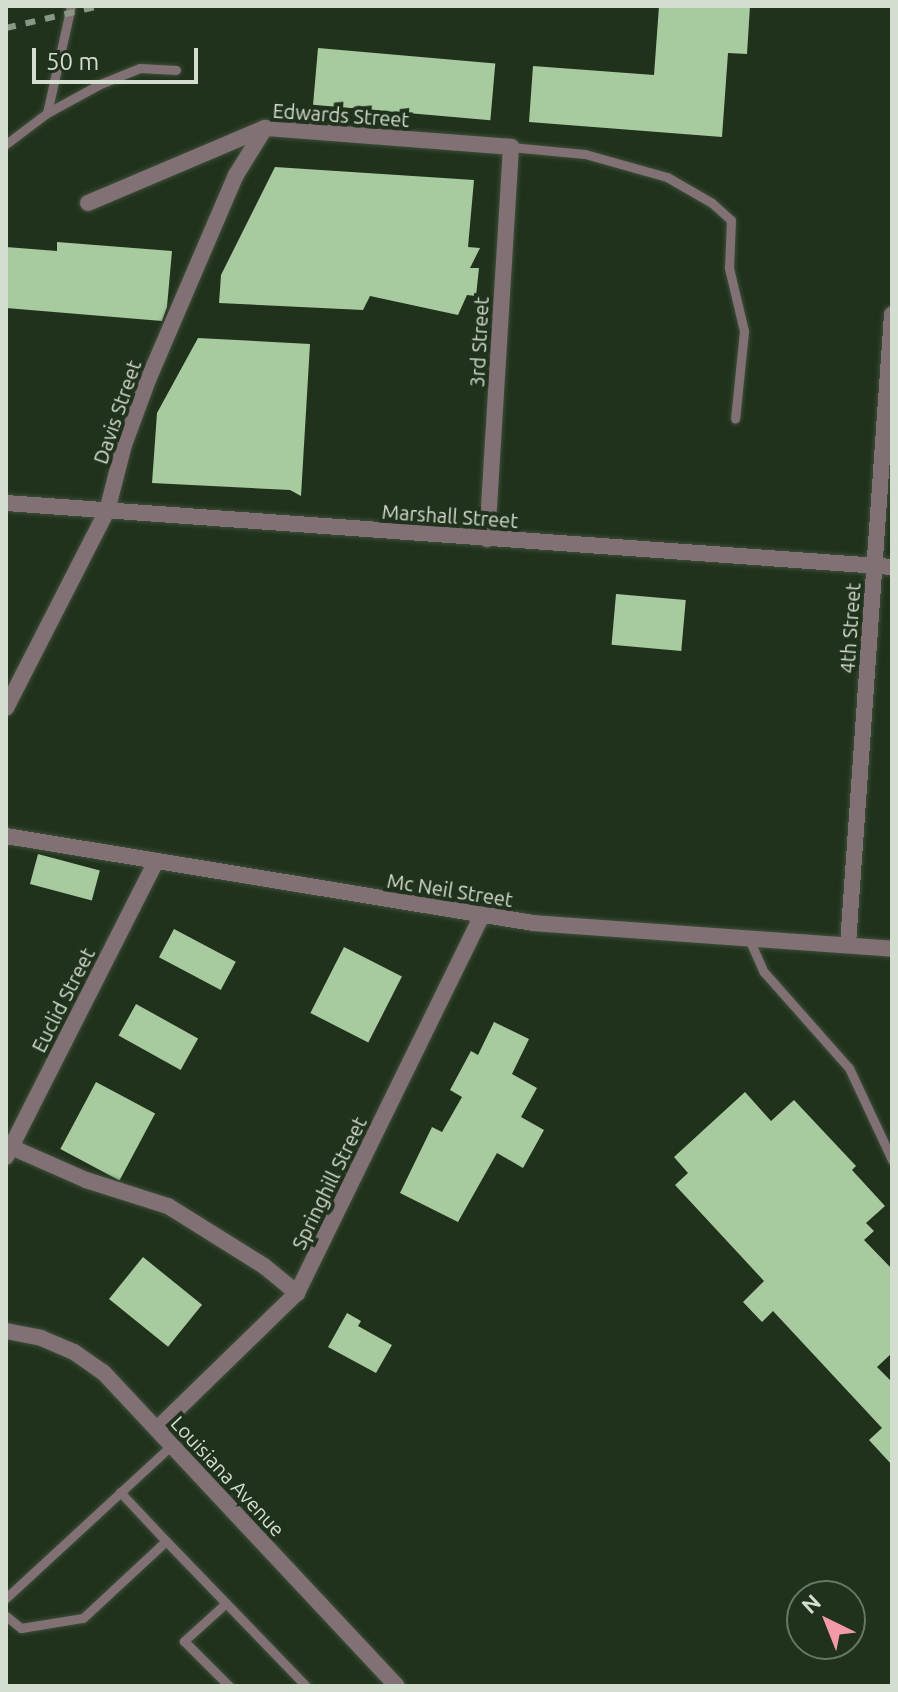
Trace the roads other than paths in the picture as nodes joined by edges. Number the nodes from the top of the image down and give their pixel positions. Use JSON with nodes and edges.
{"nodes":[{"id":1,"x":71,"y":6,"type":"edge"},
{"id":2,"x":176,"y":70,"type":"dead end"},
{"id":3,"x":47,"y":113,"type":"junction"},
{"id":4,"x":265,"y":128,"type":"junction"},
{"id":5,"x":6,"y":144,"type":"edge"},
{"id":6,"x":511,"y":147,"type":"junction"},
{"id":7,"x":88,"y":203,"type":"dead end"},
{"id":8,"x":892,"y":315,"type":"edge"},
{"id":9,"x":735,"y":419,"type":"dead end"},
{"id":10,"x":6,"y":503,"type":"edge"},
{"id":11,"x":107,"y":511,"type":"junction"},
{"id":12,"x":487,"y":539,"type":"junction"},
{"id":13,"x":875,"y":566,"type":"junction"},
{"id":14,"x":892,"y":567,"type":"edge"},
{"id":15,"x":6,"y":708,"type":"edge"},
{"id":16,"x":6,"y":836,"type":"edge"},
{"id":17,"x":156,"y":861,"type":"junction"},
{"id":18,"x":482,"y":916,"type":"junction"},
{"id":19,"x":749,"y":939,"type":"junction"},
{"id":20,"x":848,"y":944,"type":"junction"},
{"id":21,"x":892,"y":949,"type":"edge"},
{"id":22,"x":8,"y":1152,"type":"edge"},
{"id":23,"x":892,"y":1160,"type":"edge"},
{"id":24,"x":297,"y":1293,"type":"junction"},
{"id":25,"x":6,"y":1331,"type":"edge"},
{"id":26,"x":157,"y":1429,"type":"junction"},
{"id":27,"x":172,"y":1445,"type":"junction"},
{"id":28,"x":120,"y":1492,"type":"junction"},
{"id":29,"x":166,"y":1541,"type":"junction"},
{"id":30,"x":6,"y":1598,"type":"edge"},
{"id":31,"x":226,"y":1603,"type":"junction"},
{"id":32,"x":6,"y":1616,"type":"edge"},
{"id":33,"x":229,"y":1686,"type":"edge"},
{"id":34,"x":306,"y":1686,"type":"edge"},
{"id":35,"x":397,"y":1686,"type":"edge"}],
"edges":[{"from":1,"to":3,"type":"lane"},
{"from":2,"to":3,"type":"lane"},
{"from":3,"to":5,"type":"lane"},
{"from":4,"to":6,"type":"street","name":"Edwards Street"},
{"from":4,"to":7,"type":"street","name":"Edwards Street"},
{"from":4,"to":11,"type":"street","name":"Davis Street"},
{"from":6,"to":9,"type":"lane"},
{"from":6,"to":12,"type":"street","name":"3rd Street"},
{"from":8,"to":13,"type":"street","name":"4th Street"},
{"from":10,"to":11,"type":"street","name":"Marshall Street"},
{"from":11,"to":12,"type":"street","name":"Marshall Street"},
{"from":11,"to":15,"type":"street","name":"Davis Street"},
{"from":12,"to":13,"type":"street","name":"Marshall Street"},
{"from":13,"to":14,"type":"street","name":"Marshall Street"},
{"from":13,"to":20,"type":"street","name":"4th Street"},
{"from":16,"to":17,"type":"street","name":"Mc Neil Street"},
{"from":17,"to":18,"type":"street","name":"Mc Neil Street"},
{"from":17,"to":22,"type":"street","name":"Euclid Street"},
{"from":18,"to":19,"type":"street","name":"Mc Neil Street"},
{"from":18,"to":24,"type":"street","name":"Springhill Street"},
{"from":19,"to":20,"type":"street","name":"Mc Neil Street"},
{"from":19,"to":23,"type":"lane"},
{"from":20,"to":21,"type":"street","name":"Mc Neil Street"},
{"from":22,"to":24,"type":"street"},
{"from":24,"to":26,"type":"street","name":"Springhill Street"},
{"from":25,"to":26,"type":"street","name":"Louisiana Avenue"},
{"from":26,"to":27,"type":"street","name":"Louisiana Avenue"},
{"from":27,"to":28,"type":"lane"},
{"from":27,"to":35,"type":"street","name":"Louisiana Avenue"},
{"from":28,"to":29,"type":"lane"},
{"from":28,"to":30,"type":"lane"},
{"from":29,"to":31,"type":"lane"},
{"from":29,"to":32,"type":"lane"},
{"from":31,"to":33,"type":"lane"},
{"from":31,"to":34,"type":"lane"}]}
